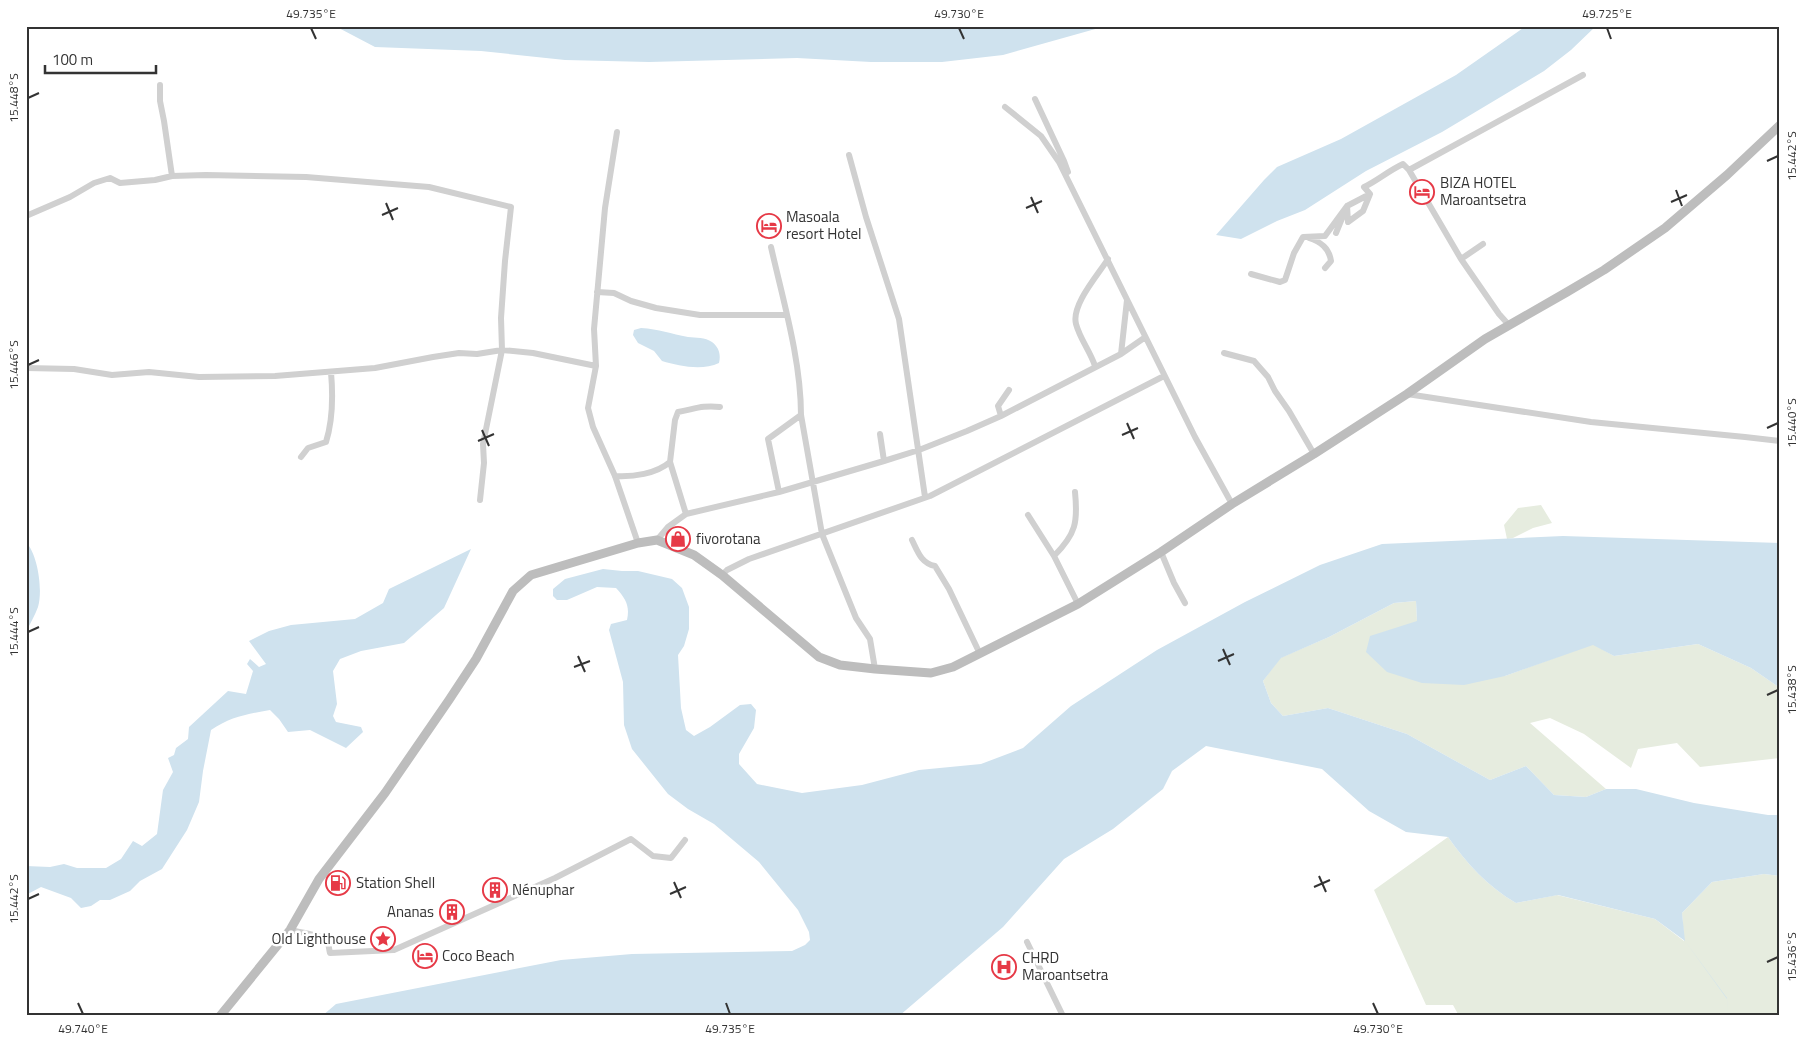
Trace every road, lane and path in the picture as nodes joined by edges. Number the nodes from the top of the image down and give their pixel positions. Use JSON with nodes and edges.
{"nodes":[{"id":1,"x":1583,"y":75,"type":"dead end"},
{"id":2,"x":160,"y":85,"type":"dead end"},
{"id":3,"x":1035,"y":99,"type":"dead end"},
{"id":4,"x":1005,"y":107,"type":"dead end"},
{"id":5,"x":1780,"y":125,"type":"edge"},
{"id":6,"x":617,"y":132,"type":"dead end"},
{"id":7,"x":850,"y":155,"type":"dead end"},
{"id":8,"x":1409,"y":170,"type":"junction"},
{"id":9,"x":172,"y":176,"type":"junction"},
{"id":10,"x":1370,"y":194,"type":"junction"},
{"id":11,"x":1075,"y":195,"type":"junction"},
{"id":12,"x":1347,"y":206,"type":"junction"},
{"id":13,"x":26,"y":216,"type":"edge"},
{"id":14,"x":1336,"y":233,"type":"dead end"},
{"id":15,"x":1303,"y":237,"type":"junction"},
{"id":16,"x":1483,"y":244,"type":"dead end"},
{"id":17,"x":771,"y":247,"type":"dead end"},
{"id":18,"x":1108,"y":259,"type":"junction"},
{"id":19,"x":1461,"y":259,"type":"junction"},
{"id":20,"x":1325,"y":268,"type":"dead end"},
{"id":21,"x":1252,"y":274,"type":"dead end"},
{"id":22,"x":597,"y":292,"type":"junction"},
{"id":23,"x":1127,"y":300,"type":"junction"},
{"id":24,"x":787,"y":315,"type":"junction"},
{"id":25,"x":1508,"y":324,"type":"junction"},
{"id":26,"x":1144,"y":338,"type":"junction"},
{"id":27,"x":502,"y":350,"type":"junction"},
{"id":28,"x":1224,"y":353,"type":"dead end"},
{"id":29,"x":1121,"y":354,"type":"junction"},
{"id":30,"x":596,"y":366,"type":"junction"},
{"id":31,"x":1095,"y":366,"type":"junction"},
{"id":32,"x":26,"y":368,"type":"edge"},
{"id":33,"x":331,"y":372,"type":"junction"},
{"id":34,"x":1164,"y":376,"type":"junction"},
{"id":35,"x":1009,"y":390,"type":"dead end"},
{"id":36,"x":1407,"y":394,"type":"junction"},
{"id":37,"x":720,"y":407,"type":"dead end"},
{"id":38,"x":801,"y":415,"type":"junction"},
{"id":39,"x":1001,"y":416,"type":"junction"},
{"id":40,"x":880,"y":434,"type":"dead end"},
{"id":41,"x":1780,"y":442,"type":"edge"},
{"id":42,"x":919,"y":450,"type":"junction"},
{"id":43,"x":1314,"y":454,"type":"junction"},
{"id":44,"x":301,"y":457,"type":"dead end"},
{"id":45,"x":884,"y":460,"type":"junction"},
{"id":46,"x":670,"y":462,"type":"junction"},
{"id":47,"x":615,"y":476,"type":"junction"},
{"id":48,"x":814,"y":481,"type":"junction"},
{"id":49,"x":779,"y":492,"type":"junction"},
{"id":50,"x":1075,"y":492,"type":"dead end"},
{"id":51,"x":925,"y":498,"type":"junction"},
{"id":52,"x":480,"y":500,"type":"dead end"},
{"id":53,"x":1232,"y":504,"type":"junction"},
{"id":54,"x":686,"y":514,"type":"junction"},
{"id":55,"x":1028,"y":515,"type":"dead end"},
{"id":56,"x":822,"y":534,"type":"junction"},
{"id":57,"x":657,"y":540,"type":"junction"},
{"id":58,"x":912,"y":540,"type":"dead end"},
{"id":59,"x":638,"y":543,"type":"junction"},
{"id":60,"x":1161,"y":552,"type":"junction"},
{"id":61,"x":1054,"y":556,"type":"junction"},
{"id":62,"x":722,"y":575,"type":"junction"},
{"id":63,"x":1186,"y":603,"type":"dead end"},
{"id":64,"x":1078,"y":604,"type":"junction"},
{"id":65,"x":980,"y":654,"type":"junction"},
{"id":66,"x":875,"y":669,"type":"junction"},
{"id":67,"x":685,"y":840,"type":"dead end"},
{"id":68,"x":290,"y":930,"type":"junction"},
{"id":69,"x":1027,"y":942,"type":"dead end"},
{"id":70,"x":220,"y":1016,"type":"edge"},
{"id":71,"x":1063,"y":1016,"type":"edge"}],
"edges":[{"from":1,"to":8,"type":"street"},
{"from":2,"to":9,"type":"street"},
{"from":3,"to":11,"type":"street"},
{"from":4,"to":11,"type":"street"},
{"from":5,"to":25,"type":"main road"},
{"from":6,"to":22,"type":"street"},
{"from":7,"to":42,"type":"street"},
{"from":8,"to":10,"type":"street"},
{"from":8,"to":19,"type":"street"},
{"from":9,"to":13,"type":"street"},
{"from":9,"to":27,"type":"street"},
{"from":10,"to":12,"type":"street"},
{"from":10,"to":12,"type":"street"},
{"from":11,"to":18,"type":"street"},
{"from":12,"to":14,"type":"street"},
{"from":12,"to":15,"type":"street"},
{"from":15,"to":20,"type":"street"},
{"from":15,"to":21,"type":"street"},
{"from":16,"to":19,"type":"street"},
{"from":17,"to":24,"type":"street"},
{"from":18,"to":23,"type":"street"},
{"from":18,"to":31,"type":"street"},
{"from":19,"to":25,"type":"street"},
{"from":22,"to":24,"type":"street"},
{"from":22,"to":30,"type":"street"},
{"from":23,"to":26,"type":"street"},
{"from":23,"to":29,"type":"street"},
{"from":24,"to":38,"type":"street"},
{"from":25,"to":36,"type":"main road"},
{"from":26,"to":29,"type":"street"},
{"from":26,"to":34,"type":"street"},
{"from":27,"to":30,"type":"street"},
{"from":27,"to":33,"type":"street"},
{"from":27,"to":52,"type":"street"},
{"from":28,"to":43,"type":"street"},
{"from":29,"to":31,"type":"street"},
{"from":30,"to":47,"type":"street"},
{"from":31,"to":39,"type":"street"},
{"from":32,"to":33,"type":"street"},
{"from":33,"to":44,"type":"street"},
{"from":34,"to":51,"type":"street"},
{"from":34,"to":53,"type":"street"},
{"from":35,"to":39,"type":"street"},
{"from":36,"to":41,"type":"street"},
{"from":36,"to":43,"type":"main road"},
{"from":37,"to":46,"type":"street"},
{"from":38,"to":48,"type":"street"},
{"from":38,"to":49,"type":"street"},
{"from":39,"to":42,"type":"street"},
{"from":40,"to":45,"type":"street"},
{"from":42,"to":45,"type":"street"},
{"from":42,"to":51,"type":"street"},
{"from":43,"to":53,"type":"main road"},
{"from":45,"to":48,"type":"street"},
{"from":46,"to":47,"type":"street"},
{"from":46,"to":54,"type":"street"},
{"from":47,"to":59,"type":"street"},
{"from":48,"to":49,"type":"street"},
{"from":48,"to":56,"type":"street"},
{"from":49,"to":54,"type":"street"},
{"from":50,"to":61,"type":"street"},
{"from":51,"to":56,"type":"street"},
{"from":53,"to":60,"type":"main road"},
{"from":54,"to":57,"type":"street"},
{"from":55,"to":61,"type":"street"},
{"from":56,"to":62,"type":"street"},
{"from":56,"to":66,"type":"street"},
{"from":57,"to":59,"type":"main road"},
{"from":57,"to":62,"type":"main road"},
{"from":58,"to":65,"type":"street"},
{"from":59,"to":68,"type":"main road"},
{"from":60,"to":63,"type":"street"},
{"from":60,"to":64,"type":"main road"},
{"from":61,"to":64,"type":"street"},
{"from":62,"to":66,"type":"main road"},
{"from":64,"to":65,"type":"main road"},
{"from":65,"to":66,"type":"main road"},
{"from":67,"to":68,"type":"street"},
{"from":68,"to":70,"type":"main road"},
{"from":69,"to":71,"type":"street"}]}
